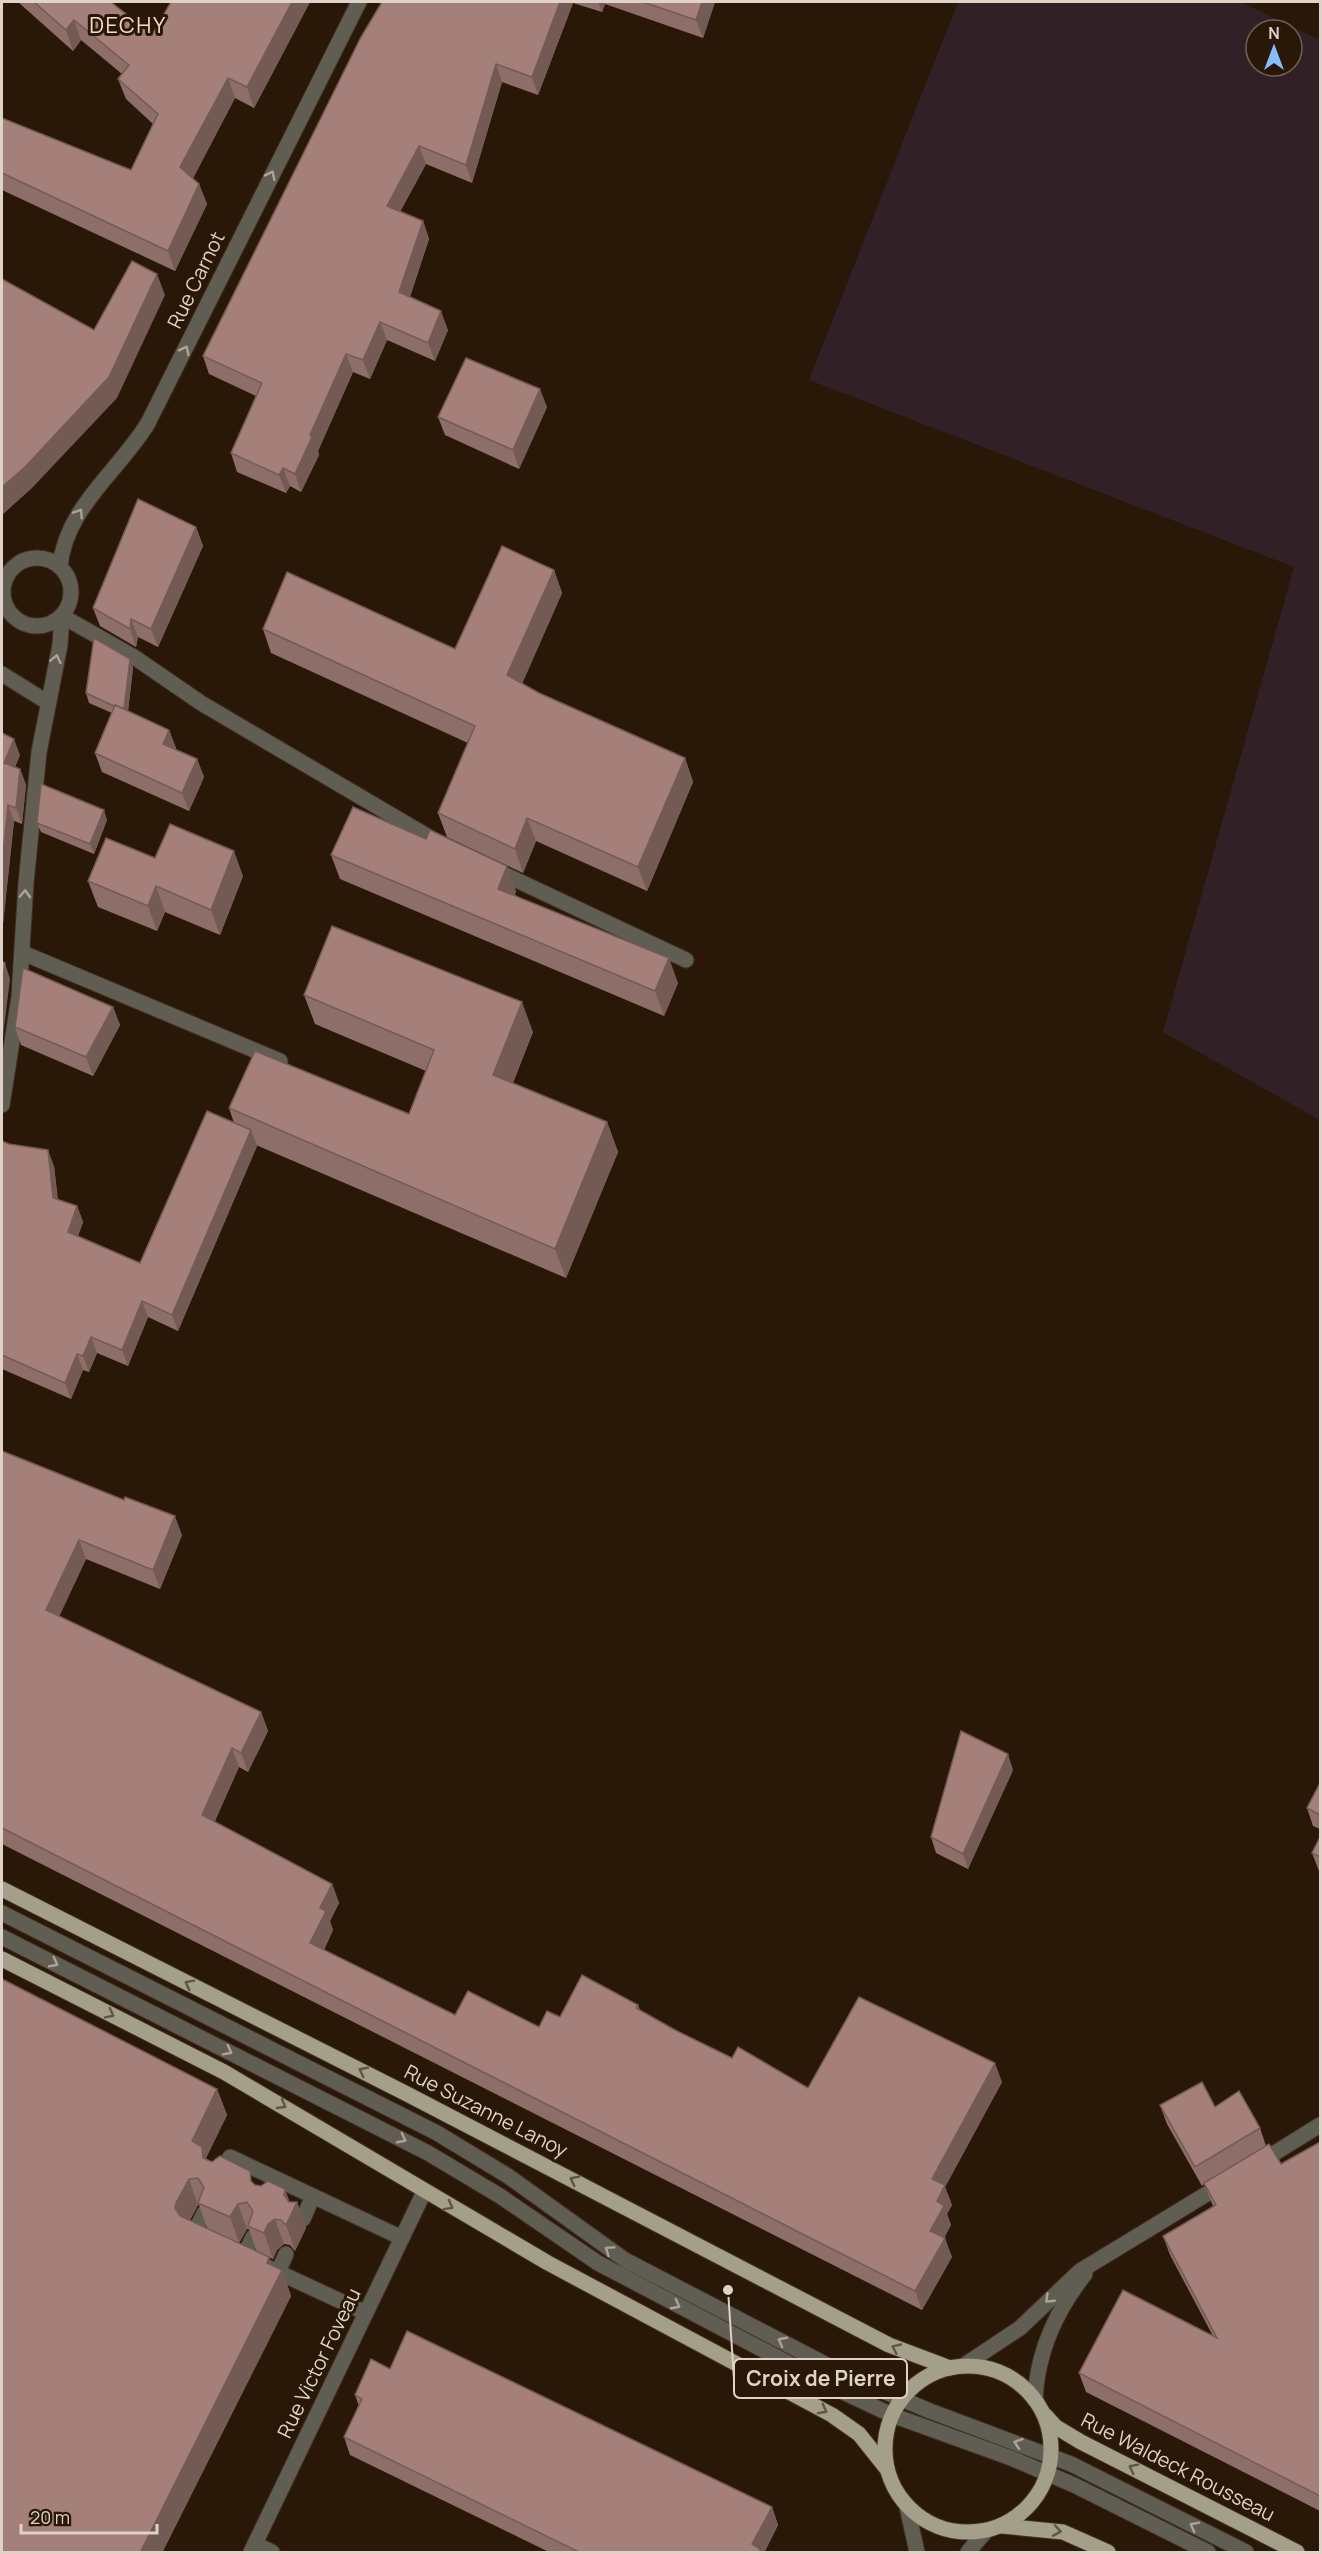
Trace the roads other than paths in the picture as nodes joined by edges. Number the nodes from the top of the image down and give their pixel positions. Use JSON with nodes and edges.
{"nodes":[{"id":1,"x":359,"y":2,"type":"edge"},
{"id":2,"x":60,"y":567,"type":"junction"},
{"id":3,"x":2,"y":599,"type":"edge"},
{"id":4,"x":62,"y":616,"type":"junction"},
{"id":5,"x":2,"y":674,"type":"edge"},
{"id":6,"x":47,"y":702,"type":"junction"},
{"id":7,"x":462,"y":855,"type":"edge"},
{"id":8,"x":484,"y":865,"type":"edge"},
{"id":9,"x":23,"y":952,"type":"junction"},
{"id":10,"x":686,"y":960,"type":"dead end"},
{"id":11,"x":297,"y":1068,"type":"edge"},
{"id":12,"x":2,"y":1105,"type":"edge"},
{"id":13,"x":2,"y":1889,"type":"edge"},
{"id":14,"x":2,"y":1913,"type":"edge"},
{"id":15,"x":2,"y":1937,"type":"edge"},
{"id":16,"x":2,"y":1959,"type":"edge"},
{"id":17,"x":1320,"y":2125,"type":"edge"},
{"id":18,"x":220,"y":2178,"type":"edge"},
{"id":19,"x":279,"y":2180,"type":"junction"},
{"id":20,"x":424,"y":2192,"type":"junction"},
{"id":21,"x":273,"y":2195,"type":"edge"},
{"id":22,"x":313,"y":2196,"type":"junction"},
{"id":23,"x":204,"y":2213,"type":"edge"},
{"id":24,"x":303,"y":2219,"type":"dead end"},
{"id":25,"x":253,"y":2237,"type":"edge"},
{"id":26,"x":402,"y":2238,"type":"junction"},
{"id":27,"x":214,"y":2242,"type":"edge"},
{"id":28,"x":286,"y":2254,"type":"edge"},
{"id":29,"x":1095,"y":2264,"type":"junction"},
{"id":30,"x":278,"y":2272,"type":"junction"},
{"id":31,"x":366,"y":2313,"type":"junction"},
{"id":32,"x":956,"y":2367,"type":"junction"},
{"id":33,"x":902,"y":2399,"type":"junction"},
{"id":34,"x":1035,"y":2400,"type":"junction"},
{"id":35,"x":892,"y":2415,"type":"junction"},
{"id":36,"x":1044,"y":2415,"type":"junction"},
{"id":37,"x":1051,"y":2455,"type":"junction"},
{"id":38,"x":887,"y":2469,"type":"junction"},
{"id":39,"x":1048,"y":2473,"type":"junction"},
{"id":40,"x":908,"y":2507,"type":"junction"},
{"id":41,"x":1002,"y":2526,"type":"junction"},
{"id":42,"x":986,"y":2531,"type":"junction"},
{"id":43,"x":253,"y":2548,"type":"edge"},
{"id":44,"x":272,"y":2553,"type":"edge"},
{"id":45,"x":917,"y":2553,"type":"edge"},
{"id":46,"x":968,"y":2553,"type":"edge"},
{"id":47,"x":1108,"y":2553,"type":"edge"},
{"id":48,"x":1208,"y":2553,"type":"edge"},
{"id":49,"x":1246,"y":2553,"type":"edge"},
{"id":50,"x":1297,"y":2553,"type":"edge"}],
"edges":[{"from":2,"to":1,"type":"street","name":"Rue Carnot","one_way":true},
{"from":2,"to":3,"type":"street"},
{"from":2,"to":4,"type":"street"},
{"from":3,"to":4,"type":"street"},
{"from":6,"to":4,"type":"street","one_way":true},
{"from":4,"to":7,"type":"street"},
{"from":5,"to":6,"type":"street"},
{"from":9,"to":6,"type":"street","one_way":true},
{"from":8,"to":10,"type":"street"},
{"from":9,"to":11,"type":"street"},
{"from":9,"to":12,"type":"street"},
{"from":32,"to":13,"type":"main road","name":"Rue Suzanne Lanoy","one_way":true},
{"from":33,"to":14,"type":"street","one_way":true},
{"from":15,"to":35,"type":"street","one_way":true},
{"from":16,"to":20,"type":"main road","one_way":true},
{"from":17,"to":29,"type":"street"},
{"from":18,"to":19,"type":"street"},
{"from":19,"to":21,"type":"street"},
{"from":19,"to":22,"type":"street"},
{"from":20,"to":26,"type":"street","name":"Rue Victor Foveau"},
{"from":20,"to":38,"type":"main road","one_way":true},
{"from":22,"to":24,"type":"street"},
{"from":22,"to":26,"type":"street"},
{"from":23,"to":27,"type":"street"},
{"from":25,"to":30,"type":"street"},
{"from":26,"to":31,"type":"street","name":"Rue Victor Foveau"},
{"from":28,"to":30,"type":"street"},
{"from":29,"to":32,"type":"street","one_way":true},
{"from":29,"to":34,"type":"street"},
{"from":30,"to":31,"type":"street"},
{"from":31,"to":43,"type":"street","name":"Rue Victor Foveau"},
{"from":32,"to":33,"type":"main road"},
{"from":32,"to":34,"type":"main road","name":"Rue Suzanne Lanoy"},
{"from":33,"to":35,"type":"main road"},
{"from":37,"to":33,"type":"street","one_way":true},
{"from":34,"to":36,"type":"main road","name":"Rue Suzanne Lanoy"},
{"from":35,"to":38,"type":"main road"},
{"from":35,"to":39,"type":"street"},
{"from":36,"to":37,"type":"main road"},
{"from":50,"to":36,"type":"main road","name":"Rue Waldeck Rousseau","one_way":true},
{"from":37,"to":39,"type":"main road"},
{"from":49,"to":37,"type":"street","one_way":true},
{"from":38,"to":40,"type":"main road"},
{"from":39,"to":41,"type":"main road"},
{"from":39,"to":48,"type":"street"},
{"from":40,"to":42,"type":"main road"},
{"from":40,"to":45,"type":"street"},
{"from":41,"to":42,"type":"main road"},
{"from":41,"to":47,"type":"main road","one_way":true},
{"from":42,"to":46,"type":"street"},
{"from":43,"to":44,"type":"street"}]}
